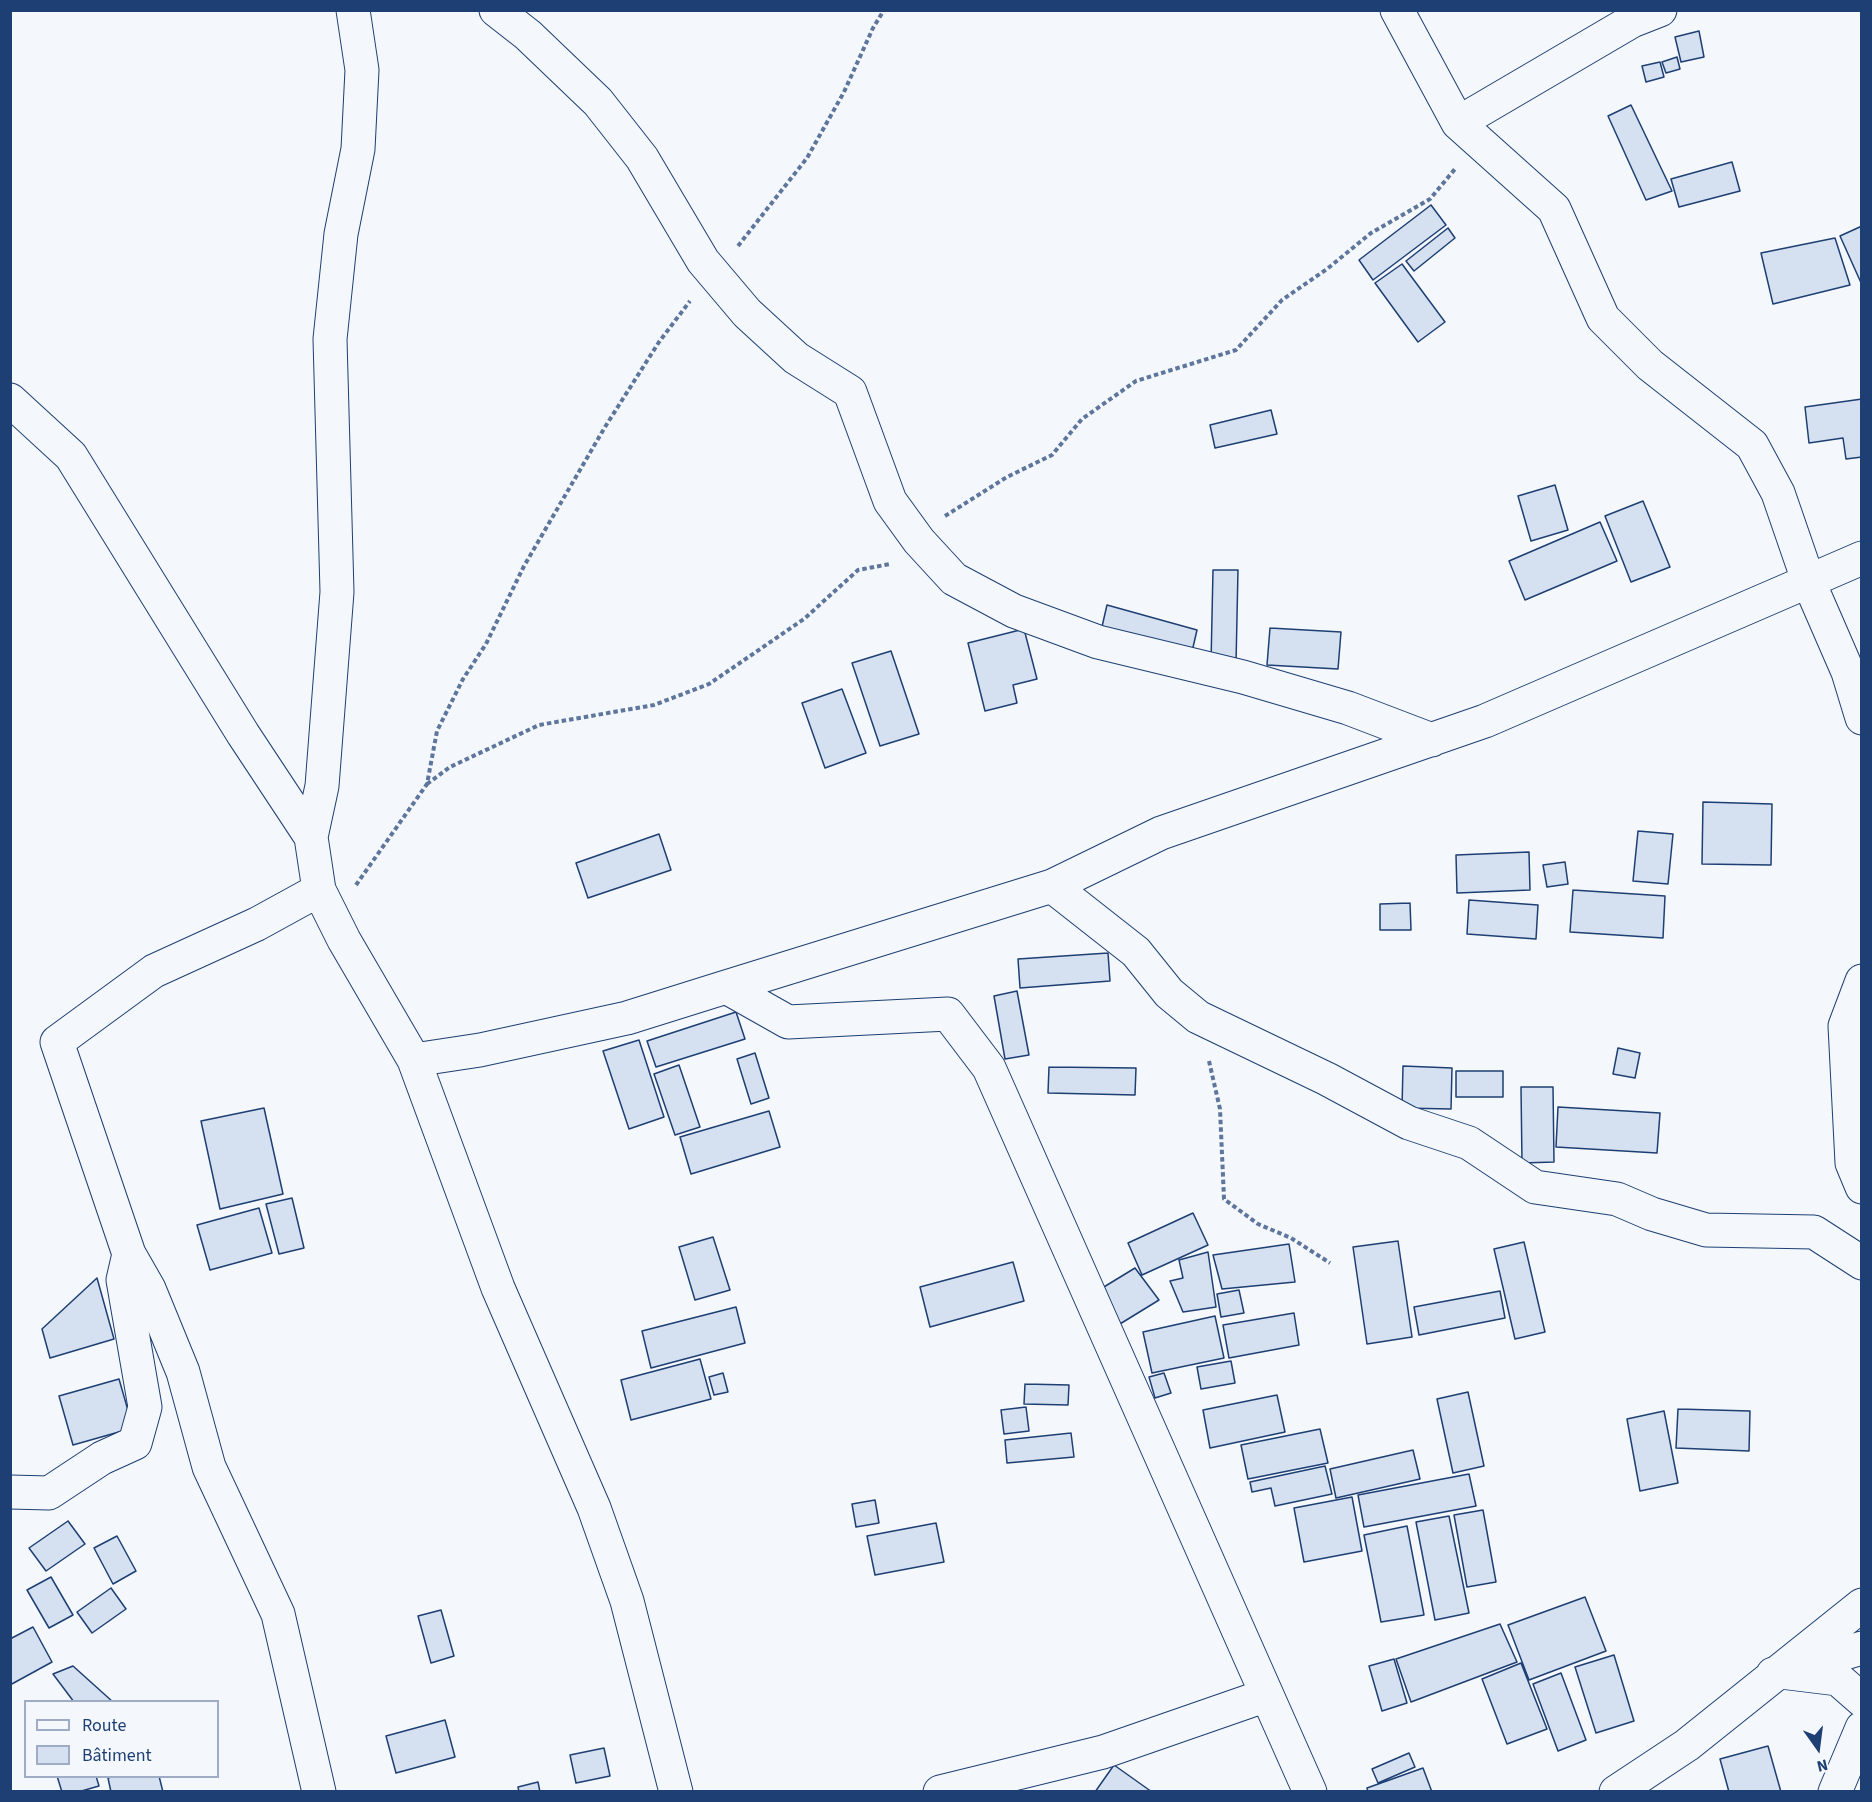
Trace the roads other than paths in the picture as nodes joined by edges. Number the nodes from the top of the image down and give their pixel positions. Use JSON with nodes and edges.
{"nodes":[{"id":1,"x":353,"y":10,"type":"edge"},
{"id":2,"x":496,"y":10,"type":"edge"},
{"id":3,"x":1397,"y":10,"type":"edge"},
{"id":4,"x":1660,"y":10,"type":"edge"},
{"id":5,"x":1465,"y":130,"type":"junction"},
{"id":6,"x":10,"y":400,"type":"edge"},
{"id":7,"x":1862,"y":558,"type":"edge"},
{"id":8,"x":1808,"y":580,"type":"junction"},
{"id":9,"x":1862,"y":718,"type":"edge"},
{"id":10,"x":1432,"y":740,"type":"junction"},
{"id":11,"x":311,"y":837,"type":"junction"},
{"id":12,"x":1052,"y":886,"type":"junction"},
{"id":13,"x":326,"y":904,"type":"junction"},
{"id":14,"x":1862,"y":981,"type":"edge"},
{"id":15,"x":726,"y":987,"type":"junction"},
{"id":16,"x":414,"y":1060,"type":"junction"},
{"id":17,"x":1862,"y":1187,"type":"edge"},
{"id":18,"x":129,"y":1254,"type":"junction"},
{"id":19,"x":1862,"y":1263,"type":"edge"},
{"id":20,"x":10,"y":1492,"type":"edge"},
{"id":21,"x":1862,"y":1605,"type":"edge"},
{"id":22,"x":1862,"y":1648,"type":"edge"},
{"id":23,"x":1777,"y":1673,"type":"junction"},
{"id":24,"x":1267,"y":1695,"type":"junction"},
{"id":25,"x":1862,"y":1700,"type":"edge"},
{"id":26,"x":1862,"y":1728,"type":"edge"},
{"id":27,"x":319,"y":1791,"type":"edge"},
{"id":28,"x":676,"y":1791,"type":"edge"},
{"id":29,"x":940,"y":1791,"type":"edge"},
{"id":30,"x":1310,"y":1791,"type":"edge"},
{"id":31,"x":1616,"y":1791,"type":"edge"},
{"id":32,"x":1835,"y":1791,"type":"edge"}],
"edges":[{"from":1,"to":11,"type":"street"},
{"from":2,"to":10,"type":"street"},
{"from":3,"to":5,"type":"street"},
{"from":4,"to":5,"type":"street"},
{"from":5,"to":8,"type":"street"},
{"from":6,"to":11,"type":"street"},
{"from":7,"to":8,"type":"street"},
{"from":8,"to":9,"type":"street"},
{"from":8,"to":10,"type":"street"},
{"from":10,"to":12,"type":"street"},
{"from":11,"to":13,"type":"street"},
{"from":12,"to":15,"type":"street"},
{"from":12,"to":19,"type":"street"},
{"from":13,"to":16,"type":"street"},
{"from":13,"to":18,"type":"street"},
{"from":14,"to":17,"type":"street"},
{"from":15,"to":16,"type":"street"},
{"from":15,"to":24,"type":"street"},
{"from":16,"to":28,"type":"street"},
{"from":18,"to":20,"type":"street"},
{"from":18,"to":27,"type":"street"},
{"from":21,"to":23,"type":"street"},
{"from":22,"to":23,"type":"street"},
{"from":23,"to":25,"type":"street"},
{"from":23,"to":31,"type":"street"},
{"from":24,"to":29,"type":"street"},
{"from":24,"to":30,"type":"street"},
{"from":26,"to":32,"type":"street"}]}
